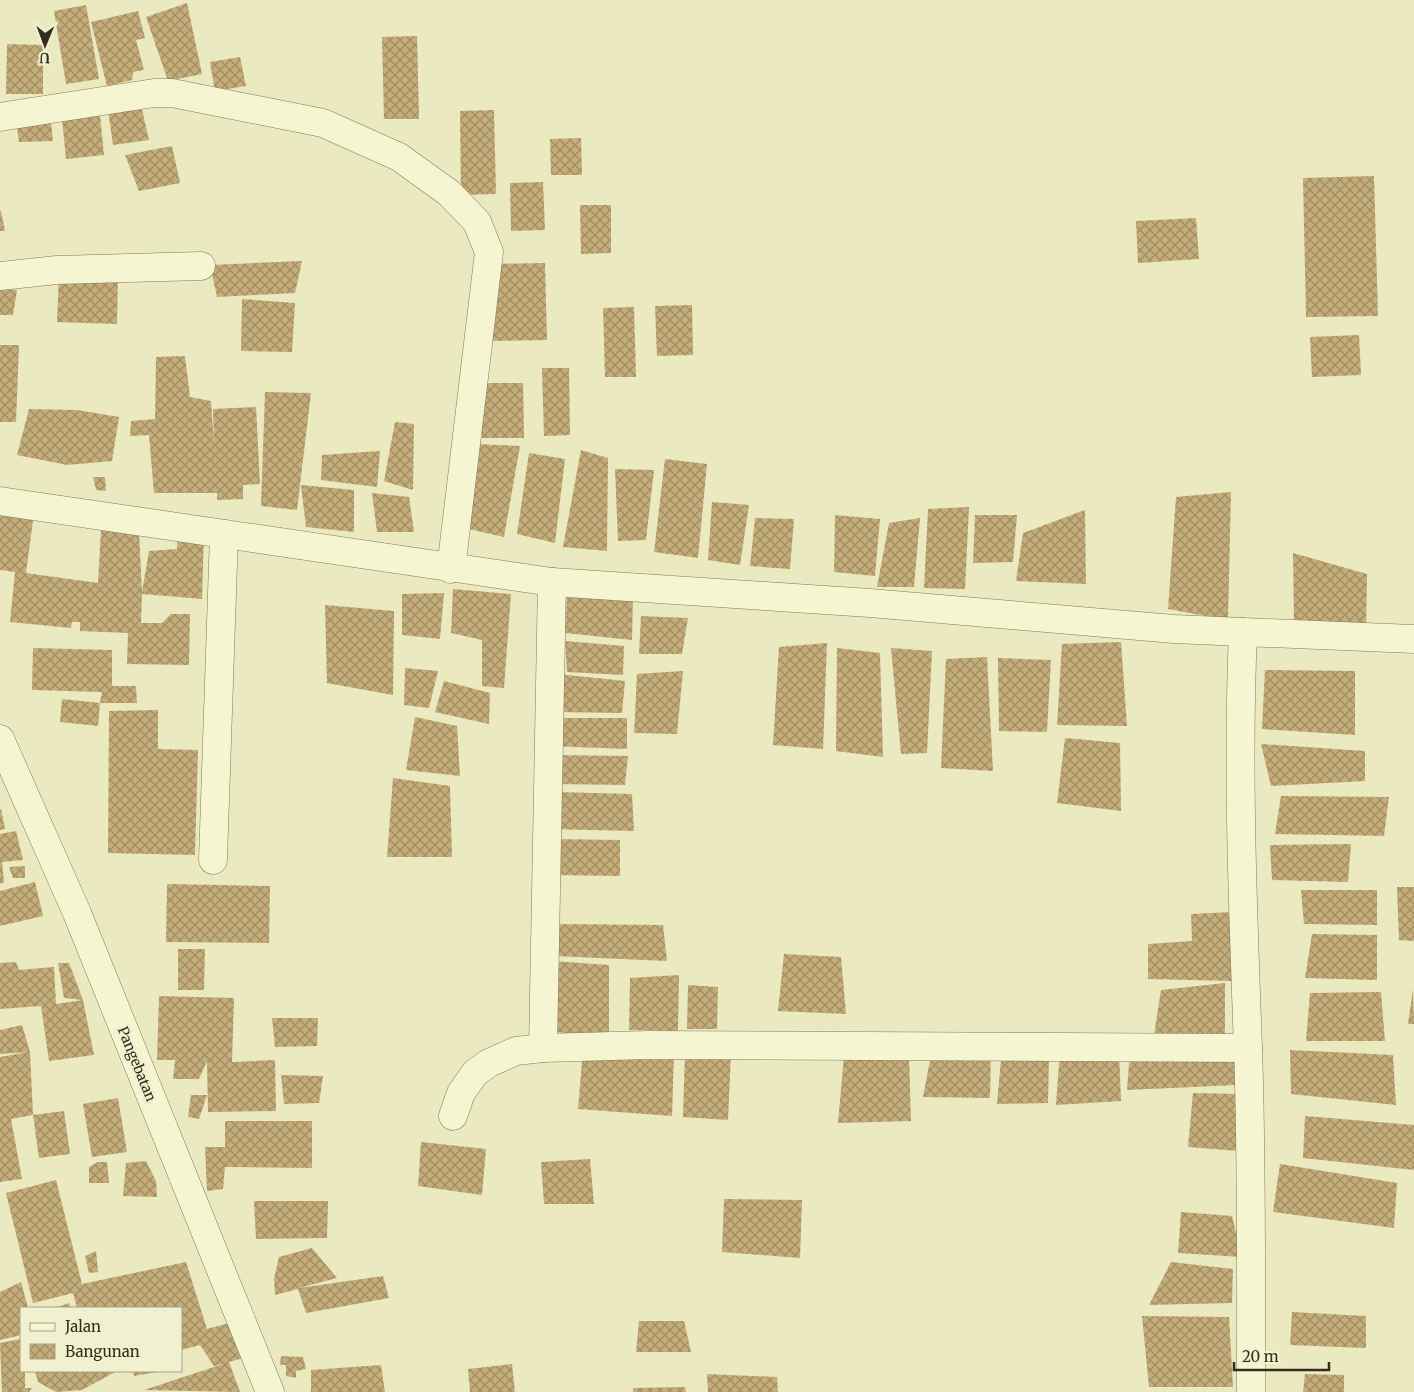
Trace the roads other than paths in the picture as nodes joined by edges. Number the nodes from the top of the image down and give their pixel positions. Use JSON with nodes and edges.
{"nodes":[{"id":1,"x":0,"y":117,"type":"edge"},
{"id":2,"x":201,"y":266,"type":"dead end"},
{"id":3,"x":0,"y":276,"type":"edge"},
{"id":4,"x":0,"y":501,"type":"edge"},
{"id":5,"x":224,"y":534,"type":"junction"},
{"id":6,"x":451,"y":568,"type":"junction"},
{"id":7,"x":552,"y":582,"type":"junction"},
{"id":8,"x":1243,"y":632,"type":"junction"},
{"id":9,"x":1414,"y":639,"type":"edge"},
{"id":10,"x":0,"y":739,"type":"edge"},
{"id":11,"x":212,"y":860,"type":"dead end"},
{"id":12,"x":543,"y":1048,"type":"junction"},
{"id":13,"x":1248,"y":1048,"type":"junction"},
{"id":14,"x":453,"y":1116,"type":"dead end"},
{"id":15,"x":270,"y":1392,"type":"edge"},
{"id":16,"x":1251,"y":1392,"type":"edge"}],
"edges":[{"from":1,"to":6,"type":"street"},
{"from":2,"to":3,"type":"street"},
{"from":4,"to":5,"type":"street"},
{"from":5,"to":6,"type":"street"},
{"from":5,"to":11,"type":"street"},
{"from":6,"to":7,"type":"street"},
{"from":7,"to":8,"type":"street"},
{"from":7,"to":12,"type":"street"},
{"from":8,"to":9,"type":"street"},
{"from":8,"to":13,"type":"street"},
{"from":10,"to":15,"type":"street","name":"Pangebatan"},
{"from":12,"to":13,"type":"street"},
{"from":12,"to":14,"type":"street"},
{"from":13,"to":16,"type":"street"}]}
